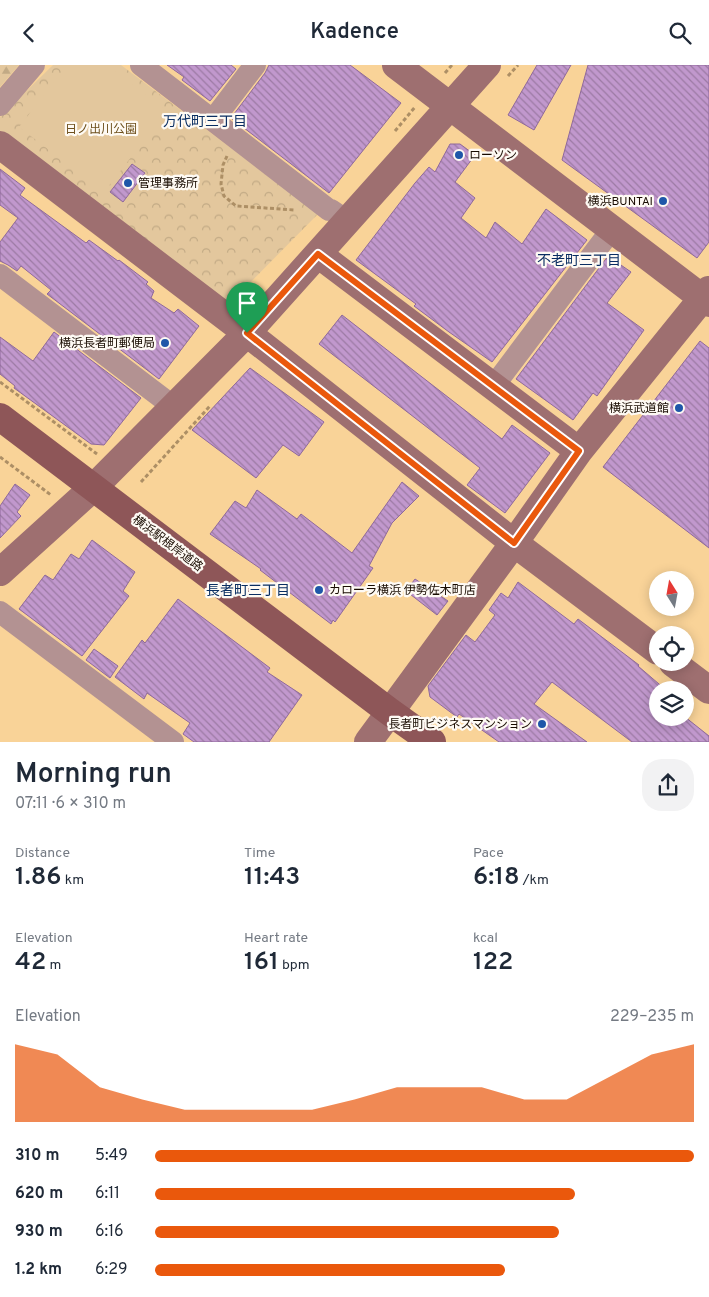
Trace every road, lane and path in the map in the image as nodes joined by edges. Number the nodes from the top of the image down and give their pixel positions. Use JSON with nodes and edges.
{"nodes":[{"id":1,"x":34,"y":65,"type":"edge"},
{"id":2,"x":141,"y":65,"type":"edge"},
{"id":3,"x":255,"y":65,"type":"edge"},
{"id":4,"x":396,"y":65,"type":"edge"},
{"id":5,"x":452,"y":65,"type":"edge"},
{"id":6,"x":487,"y":65,"type":"edge"},
{"id":7,"x":445,"y":73,"type":"dead end"},
{"id":8,"x":0,"y":105,"type":"edge"},
{"id":9,"x":450,"y":106,"type":"junction"},
{"id":10,"x":213,"y":119,"type":"junction"},
{"id":11,"x":236,"y":138,"type":"junction"},
{"id":12,"x":0,"y":145,"type":"edge"},
{"id":13,"x":338,"y":216,"type":"junction"},
{"id":14,"x":612,"y":229,"type":"junction"},
{"id":15,"x":318,"y":254,"type":"junction"},
{"id":16,"x":0,"y":275,"type":"edge"},
{"id":17,"x":707,"y":297,"type":"edge"},
{"id":18,"x":247,"y":333,"type":"junction"},
{"id":19,"x":0,"y":382,"type":"edge"},
{"id":20,"x":493,"y":387,"type":"junction"},
{"id":21,"x":211,"y":405,"type":"dead end"},
{"id":22,"x":174,"y":407,"type":"junction"},
{"id":23,"x":0,"y":417,"type":"edge"},
{"id":24,"x":579,"y":451,"type":"junction"},
{"id":25,"x":100,"y":454,"type":"dead end"},
{"id":26,"x":0,"y":457,"type":"edge"},
{"id":27,"x":141,"y":482,"type":"dead end"},
{"id":28,"x":94,"y":487,"type":"junction"},
{"id":29,"x":52,"y":500,"type":"dead end"},
{"id":30,"x":514,"y":543,"type":"junction"},
{"id":31,"x":0,"y":572,"type":"edge"},
{"id":32,"x":0,"y":612,"type":"edge"},
{"id":33,"x":649,"y":644,"type":"edge"},
{"id":34,"x":683,"y":671,"type":"edge"},
{"id":35,"x":709,"y":690,"type":"edge"},
{"id":36,"x":390,"y":712,"type":"junction"},
{"id":37,"x":173,"y":742,"type":"edge"},
{"id":38,"x":368,"y":742,"type":"edge"},
{"id":39,"x":432,"y":742,"type":"edge"}],
"edges":[{"from":1,"to":8,"type":"street"},
{"from":2,"to":10,"type":"street"},
{"from":3,"to":10,"type":"street"},
{"from":4,"to":9,"type":"street"},
{"from":5,"to":7,"type":"path"},
{"from":6,"to":9,"type":"street"},
{"from":9,"to":13,"type":"street"},
{"from":9,"to":14,"type":"street"},
{"from":10,"to":11,"type":"street"},
{"from":11,"to":13,"type":"street"},
{"from":11,"to":13,"type":"path"},
{"from":12,"to":18,"type":"street"},
{"from":13,"to":15,"type":"street"},
{"from":14,"to":17,"type":"street"},
{"from":14,"to":20,"type":"street"},
{"from":15,"to":18,"type":"street"},
{"from":15,"to":20,"type":"street"},
{"from":16,"to":22,"type":"street"},
{"from":17,"to":24,"type":"street"},
{"from":18,"to":22,"type":"street"},
{"from":18,"to":30,"type":"street"},
{"from":19,"to":25,"type":"path"},
{"from":20,"to":24,"type":"street"},
{"from":21,"to":27,"type":"path"},
{"from":22,"to":28,"type":"street"},
{"from":23,"to":28,"type":"main road","name":"横浜駅根岸道路"},
{"from":24,"to":30,"type":"street"},
{"from":26,"to":29,"type":"path"},
{"from":28,"to":31,"type":"street"},
{"from":28,"to":36,"type":"main road","name":"横浜駅根岸道路"},
{"from":30,"to":33,"type":"street"},
{"from":30,"to":36,"type":"street"},
{"from":32,"to":37,"type":"street"},
{"from":34,"to":35,"type":"street"},
{"from":36,"to":38,"type":"street"},
{"from":36,"to":39,"type":"main road","name":"横浜駅根岸道路"}]}
